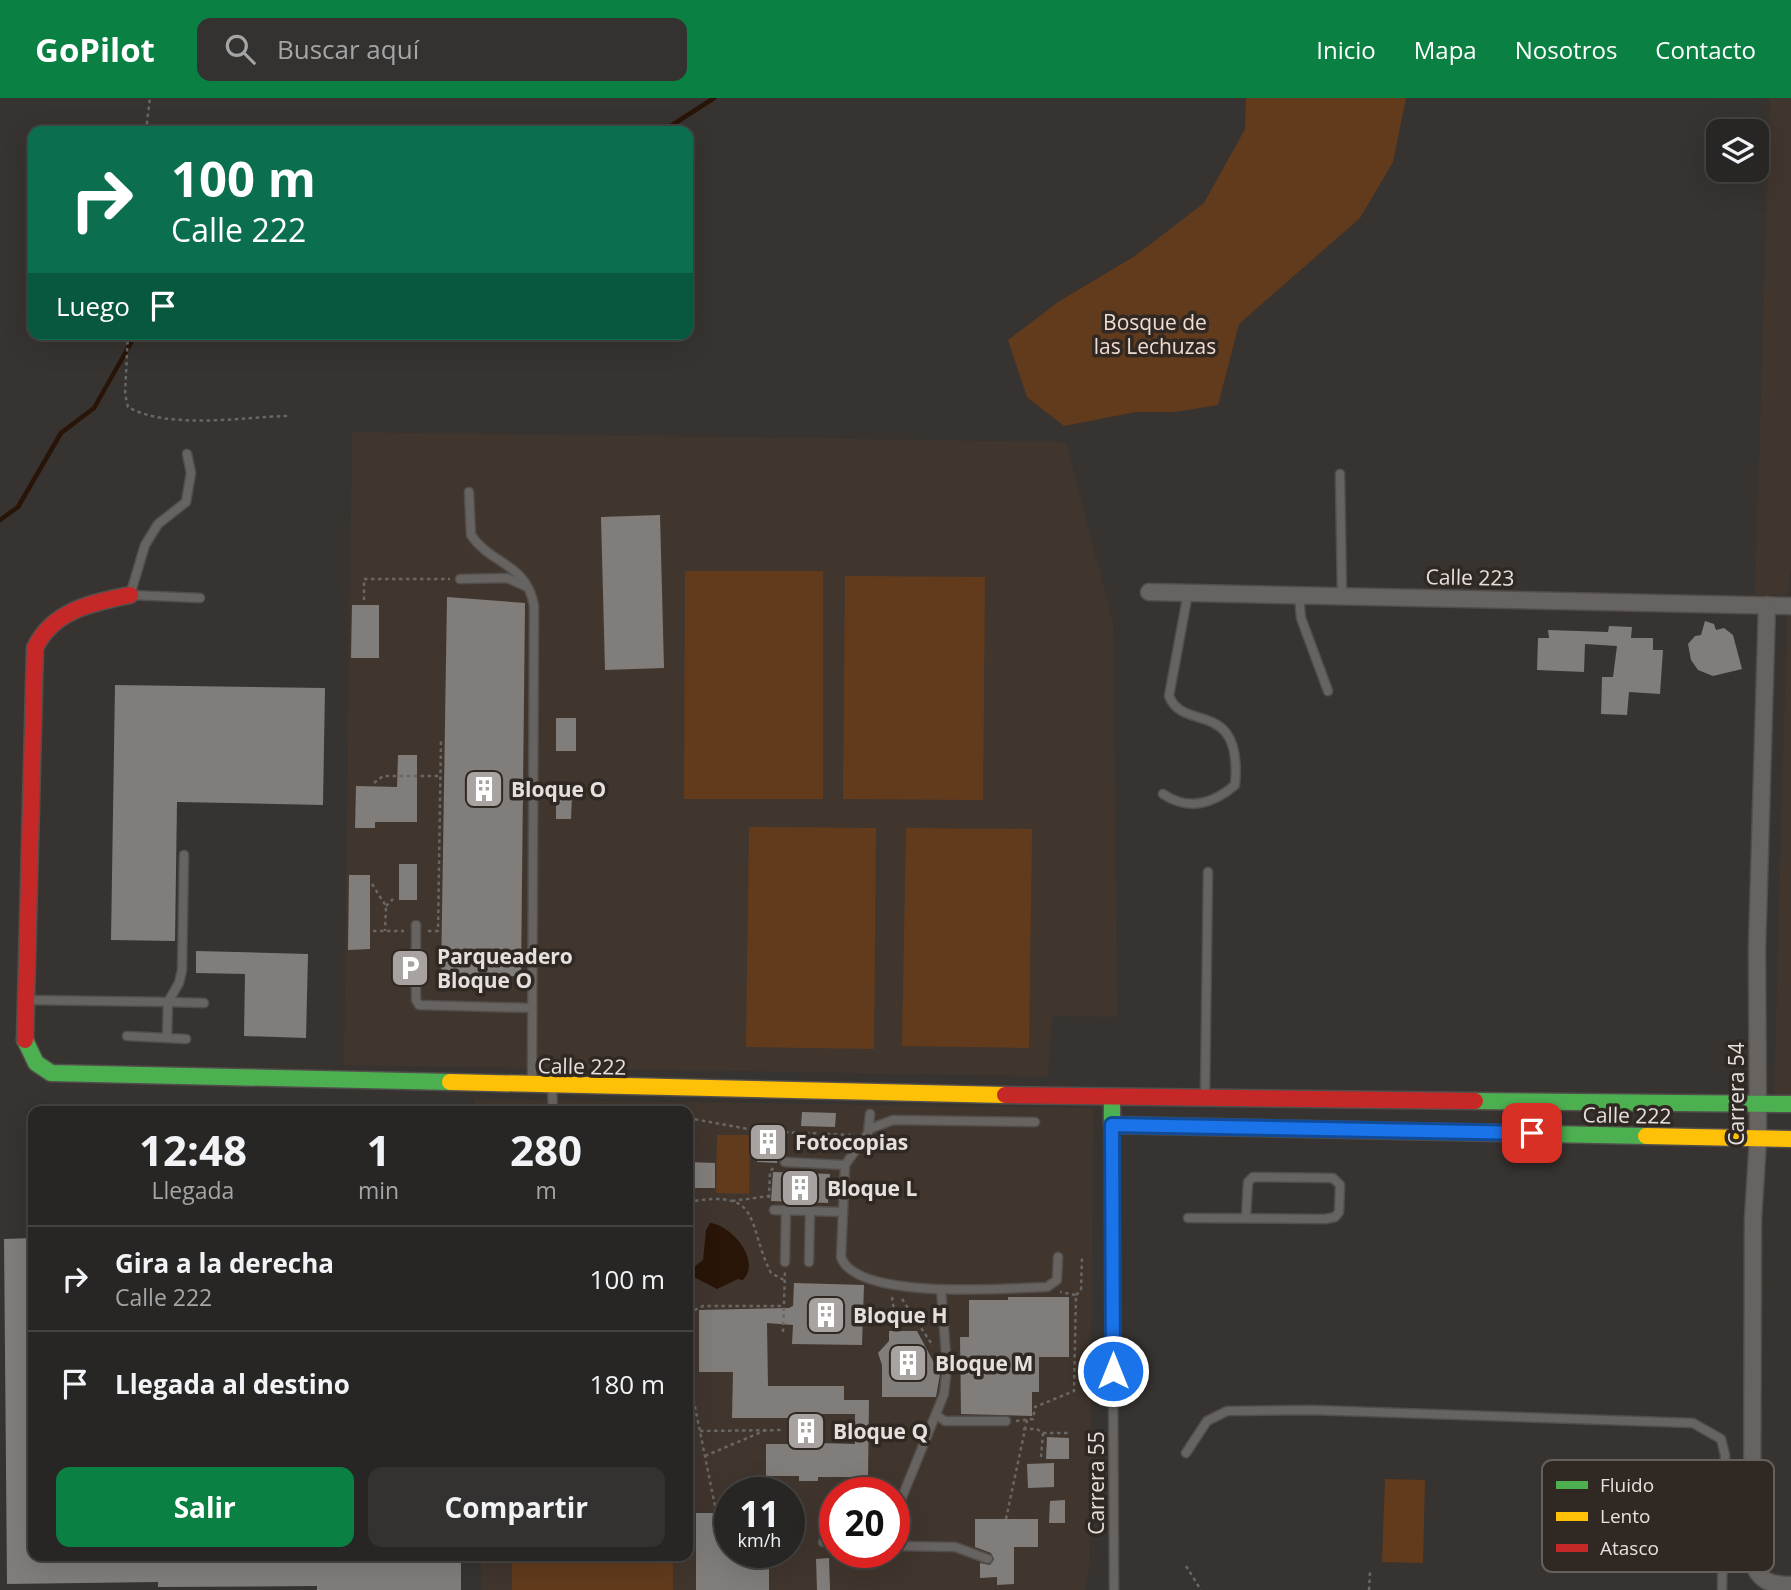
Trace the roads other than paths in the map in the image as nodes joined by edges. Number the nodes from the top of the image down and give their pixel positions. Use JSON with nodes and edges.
{"nodes":[{"id":1,"x":187,"y":454,"type":"dead end"},
{"id":2,"x":1340,"y":474,"type":"dead end"},
{"id":3,"x":469,"y":492,"type":"dead end"},
{"id":4,"x":460,"y":579,"type":"road end"},
{"id":5,"x":530,"y":590,"type":"junction"},
{"id":6,"x":1149,"y":592,"type":"dead end"},
{"id":7,"x":1188,"y":593,"type":"junction"},
{"id":8,"x":130,"y":595,"type":"junction"},
{"id":9,"x":1300,"y":595,"type":"junction"},
{"id":10,"x":1342,"y":596,"type":"junction"},
{"id":11,"x":200,"y":598,"type":"dead end"},
{"id":12,"x":1767,"y":605,"type":"junction"},
{"id":13,"x":1791,"y":606,"type":"edge"},
{"id":14,"x":1328,"y":691,"type":"dead end"},
{"id":15,"x":1163,"y":794,"type":"dead end"},
{"id":16,"x":184,"y":855,"type":"dead end"},
{"id":17,"x":1208,"y":872,"type":"dead end"},
{"id":18,"x":415,"y":928,"type":"road end"},
{"id":19,"x":25,"y":1000,"type":"junction"},
{"id":20,"x":168,"y":1002,"type":"junction"},
{"id":21,"x":204,"y":1003,"type":"dead end"},
{"id":22,"x":532,"y":1008,"type":"junction"},
{"id":23,"x":127,"y":1036,"type":"dead end"},
{"id":24,"x":167,"y":1038,"type":"junction"},
{"id":25,"x":187,"y":1039,"type":"dead end"},
{"id":26,"x":532,"y":1087,"type":"junction"},
{"id":27,"x":552,"y":1087,"type":"junction"},
{"id":28,"x":1205,"y":1097,"type":"junction"},
{"id":29,"x":1112,"y":1098,"type":"junction"},
{"id":30,"x":1758,"y":1103,"type":"junction"},
{"id":31,"x":1791,"y":1104,"type":"edge"},
{"id":32,"x":553,"y":1106,"type":"edge"},
{"id":33,"x":870,"y":1114,"type":"dead end"},
{"id":34,"x":1035,"y":1122,"type":"dead end"},
{"id":35,"x":1112,"y":1125,"type":"junction"},
{"id":36,"x":868,"y":1132,"type":"junction"},
{"id":37,"x":1758,"y":1139,"type":"junction"},
{"id":38,"x":1791,"y":1139,"type":"edge"},
{"id":39,"x":785,"y":1162,"type":"road end"},
{"id":40,"x":845,"y":1164,"type":"junction"},
{"id":41,"x":774,"y":1210,"type":"road end"},
{"id":42,"x":786,"y":1211,"type":"junction"},
{"id":43,"x":810,"y":1211,"type":"junction"},
{"id":44,"x":843,"y":1212,"type":"junction"},
{"id":45,"x":1246,"y":1217,"type":"junction"},
{"id":46,"x":1188,"y":1218,"type":"dead end"},
{"id":47,"x":1058,"y":1257,"type":"dead end"},
{"id":48,"x":785,"y":1262,"type":"road end"},
{"id":49,"x":809,"y":1262,"type":"dead end"},
{"id":50,"x":941,"y":1289,"type":"junction"},
{"id":51,"x":936,"y":1415,"type":"junction"},
{"id":52,"x":1006,"y":1421,"type":"road end"},
{"id":53,"x":1186,"y":1453,"type":"dead end"},
{"id":54,"x":1725,"y":1460,"type":"edge"},
{"id":55,"x":1752,"y":1460,"type":"edge"},
{"id":56,"x":910,"y":1478,"type":"edge"},
{"id":57,"x":910,"y":1546,"type":"edge"},
{"id":58,"x":988,"y":1559,"type":"dead end"},
{"id":59,"x":1722,"y":1572,"type":"edge"},
{"id":60,"x":1755,"y":1572,"type":"edge"},
{"id":61,"x":1791,"y":1585,"type":"edge"},
{"id":62,"x":1114,"y":1590,"type":"edge"},
{"id":63,"x":1721,"y":1590,"type":"edge"}],
"edges":[{"from":1,"to":8,"type":"lane"},
{"from":2,"to":10,"type":"lane"},
{"from":3,"to":5,"type":"lane"},
{"from":4,"to":5,"type":"lane"},
{"from":5,"to":22,"type":"lane"},
{"from":6,"to":7,"type":"street","name":"Calle 223"},
{"from":7,"to":9,"type":"street","name":"Calle 223"},
{"from":7,"to":15,"type":"lane"},
{"from":8,"to":11,"type":"lane"},
{"from":8,"to":19,"type":"street"},
{"from":9,"to":10,"type":"street","name":"Calle 223"},
{"from":9,"to":14,"type":"lane"},
{"from":10,"to":12,"type":"street","name":"Calle 223"},
{"from":12,"to":13,"type":"street","name":"Calle 223"},
{"from":12,"to":30,"type":"street","name":"Carrera 54"},
{"from":16,"to":20,"type":"lane"},
{"from":17,"to":28,"type":"lane"},
{"from":18,"to":22,"type":"lane"},
{"from":19,"to":20,"type":"lane"},
{"from":19,"to":26,"type":"street","name":"Calle 222"},
{"from":20,"to":21,"type":"lane"},
{"from":20,"to":24,"type":"lane"},
{"from":22,"to":26,"type":"lane"},
{"from":23,"to":24,"type":"lane"},
{"from":24,"to":25,"type":"lane"},
{"from":26,"to":27,"type":"street","name":"Calle 222"},
{"from":27,"to":29,"type":"street","name":"Calle 222"},
{"from":27,"to":32,"type":"lane"},
{"from":28,"to":29,"type":"street","name":"Calle 222"},
{"from":28,"to":30,"type":"street","name":"Calle 222"},
{"from":29,"to":35,"type":"street"},
{"from":30,"to":31,"type":"street","name":"Calle 222"},
{"from":30,"to":37,"type":"street","name":"Carrera 54"},
{"from":33,"to":36,"type":"lane"},
{"from":34,"to":36,"type":"lane"},
{"from":35,"to":37,"type":"street","name":"Calle 222"},
{"from":35,"to":62,"type":"lane","name":"Carrera 55"},
{"from":36,"to":40,"type":"lane"},
{"from":37,"to":38,"type":"street","name":"Calle 222"},
{"from":37,"to":55,"type":"street","name":"Carrera 54"},
{"from":39,"to":40,"type":"lane"},
{"from":40,"to":44,"type":"lane"},
{"from":41,"to":42,"type":"lane"},
{"from":42,"to":43,"type":"lane"},
{"from":42,"to":48,"type":"lane"},
{"from":43,"to":44,"type":"lane"},
{"from":43,"to":49,"type":"lane"},
{"from":44,"to":50,"type":"lane"},
{"from":45,"to":45,"type":"lane"},
{"from":45,"to":46,"type":"lane"},
{"from":47,"to":50,"type":"lane"},
{"from":50,"to":51,"type":"lane"},
{"from":51,"to":52,"type":"lane"},
{"from":51,"to":56,"type":"lane"},
{"from":53,"to":54,"type":"lane"},
{"from":57,"to":58,"type":"lane"},
{"from":59,"to":63,"type":"lane"},
{"from":60,"to":61,"type":"street","name":"Carrera 54"}]}
